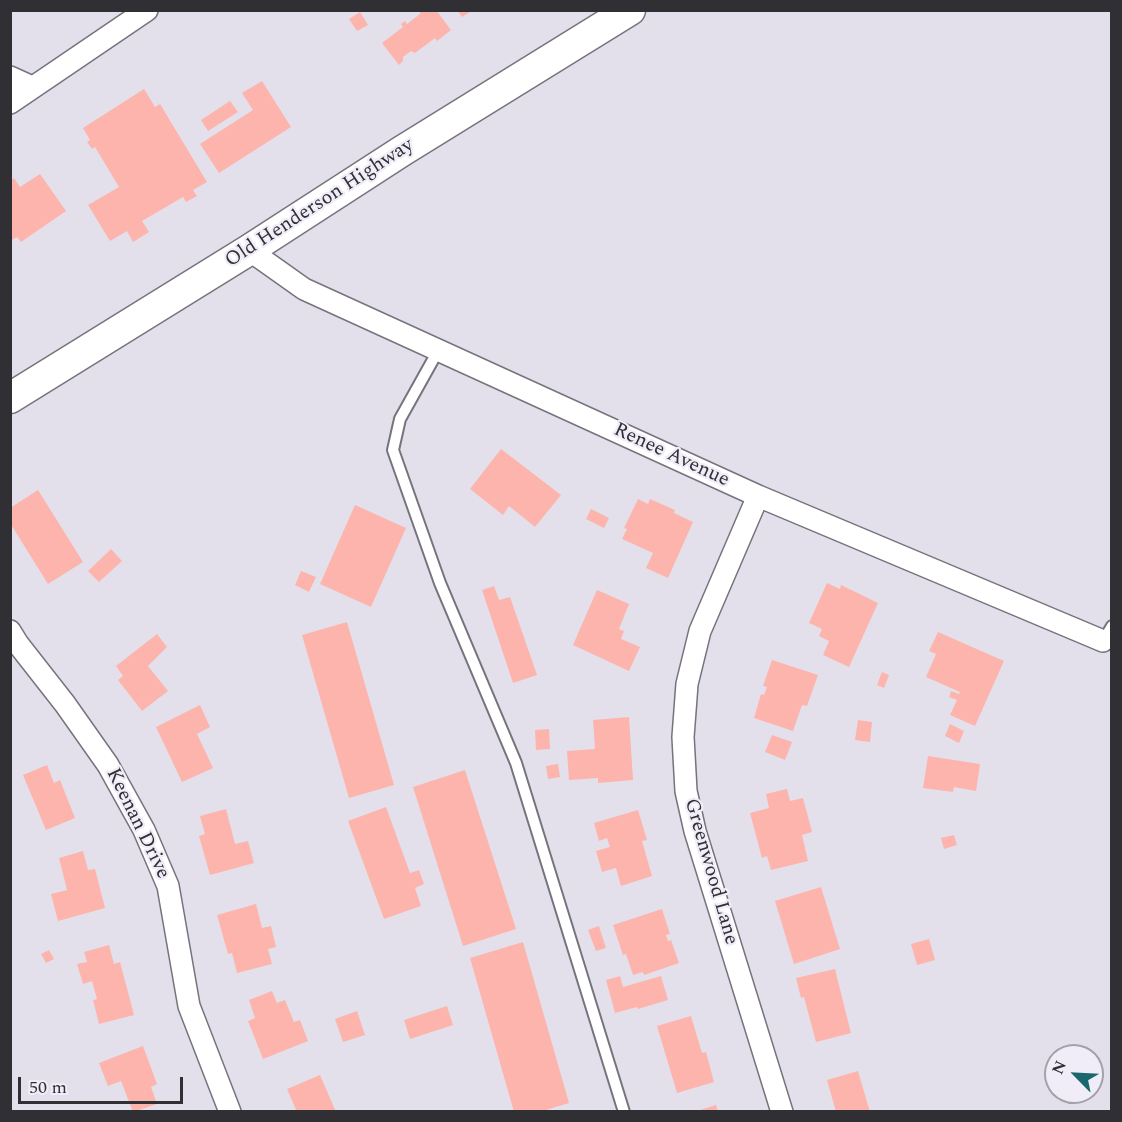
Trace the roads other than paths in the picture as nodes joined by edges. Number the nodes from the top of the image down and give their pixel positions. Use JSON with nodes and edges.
{"nodes":[{"id":1,"x":147,"y":10,"type":"edge"},
{"id":2,"x":630,"y":10,"type":"edge"},
{"id":3,"x":10,"y":77,"type":"edge"},
{"id":4,"x":32,"y":87,"type":"junction"},
{"id":5,"x":10,"y":103,"type":"edge"},
{"id":6,"x":249,"y":249,"type":"junction"},
{"id":7,"x":439,"y":349,"type":"junction"},
{"id":8,"x":10,"y":398,"type":"edge"},
{"id":9,"x":758,"y":496,"type":"junction"},
{"id":10,"x":10,"y":631,"type":"edge"},
{"id":11,"x":1109,"y":637,"type":"edge"},
{"id":12,"x":230,"y":1112,"type":"edge"},
{"id":13,"x":624,"y":1112,"type":"edge"},
{"id":14,"x":782,"y":1112,"type":"edge"}],
"edges":[{"from":1,"to":4,"type":"street"},
{"from":2,"to":6,"type":"main road","name":"Old Henderson Highway"},
{"from":3,"to":4,"type":"street"},
{"from":4,"to":5,"type":"street"},
{"from":6,"to":7,"type":"street","name":"Renee Avenue"},
{"from":6,"to":8,"type":"main road","name":"Old Henderson Highway"},
{"from":7,"to":9,"type":"street","name":"Renee Avenue"},
{"from":7,"to":13,"type":"lane"},
{"from":9,"to":11,"type":"street","name":"Renee Avenue"},
{"from":9,"to":14,"type":"street","name":"Greenwood Lane"},
{"from":10,"to":12,"type":"street","name":"Keenan Drive"}]}
